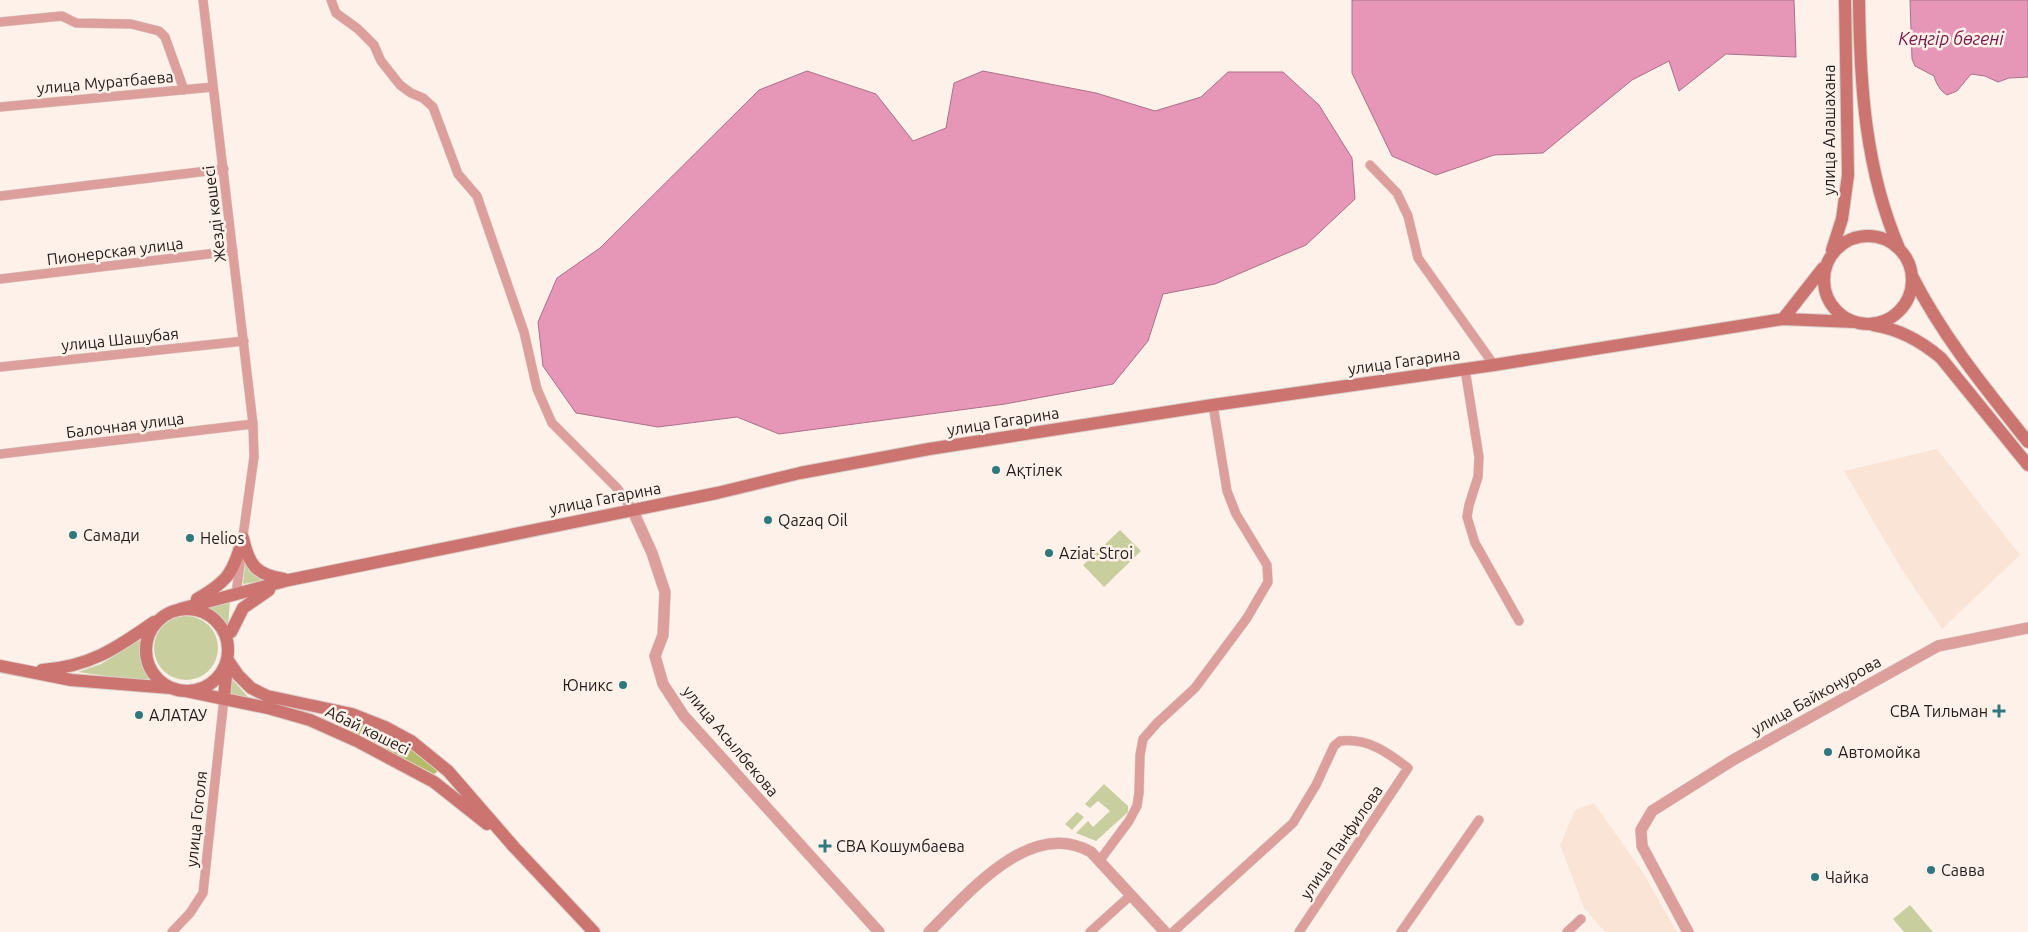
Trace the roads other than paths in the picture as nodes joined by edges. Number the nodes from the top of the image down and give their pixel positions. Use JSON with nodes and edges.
{"nodes":[{"id":1,"x":203,"y":0,"type":"edge"},
{"id":2,"x":331,"y":0,"type":"edge"},
{"id":3,"x":1845,"y":0,"type":"edge"},
{"id":4,"x":1859,"y":0,"type":"edge"},
{"id":5,"x":0,"y":22,"type":"edge"},
{"id":6,"x":213,"y":86,"type":"junction"},
{"id":7,"x":184,"y":90,"type":"junction"},
{"id":8,"x":0,"y":107,"type":"edge"},
{"id":9,"x":1370,"y":165,"type":"dead end"},
{"id":10,"x":224,"y":169,"type":"junction"},
{"id":11,"x":0,"y":196,"type":"edge"},
{"id":12,"x":1900,"y":250,"type":"junction"},
{"id":13,"x":233,"y":251,"type":"junction"},
{"id":14,"x":1828,"y":260,"type":"junction"},
{"id":15,"x":1912,"y":276,"type":"junction"},
{"id":16,"x":0,"y":279,"type":"edge"},
{"id":17,"x":1783,"y":319,"type":"junction"},
{"id":18,"x":1860,"y":323,"type":"junction"},
{"id":19,"x":244,"y":341,"type":"junction"},
{"id":20,"x":1494,"y":365,"type":"junction"},
{"id":21,"x":0,"y":367,"type":"edge"},
{"id":22,"x":1465,"y":369,"type":"junction"},
{"id":23,"x":1214,"y":405,"type":"junction"},
{"id":24,"x":253,"y":424,"type":"junction"},
{"id":25,"x":2028,"y":442,"type":"edge"},
{"id":26,"x":0,"y":454,"type":"edge"},
{"id":27,"x":2028,"y":465,"type":"edge"},
{"id":28,"x":632,"y":509,"type":"junction"},
{"id":29,"x":243,"y":538,"type":"junction"},
{"id":30,"x":289,"y":580,"type":"junction"},
{"id":31,"x":236,"y":594,"type":"junction"},
{"id":32,"x":180,"y":609,"type":"junction"},
{"id":33,"x":160,"y":618,"type":"junction"},
{"id":34,"x":1518,"y":621,"type":"dead end"},
{"id":35,"x":2028,"y":628,"type":"edge"},
{"id":36,"x":231,"y":632,"type":"junction"},
{"id":37,"x":228,"y":655,"type":"junction"},
{"id":38,"x":0,"y":666,"type":"edge"},
{"id":39,"x":27,"y":671,"type":"junction"},
{"id":40,"x":179,"y":690,"type":"junction"},
{"id":41,"x":224,"y":698,"type":"junction"},
{"id":42,"x":1479,"y":820,"type":"dead end"},
{"id":43,"x":514,"y":847,"type":"junction"},
{"id":44,"x":1100,"y":860,"type":"junction"},
{"id":45,"x":1131,"y":896,"type":"junction"},
{"id":46,"x":1581,"y":919,"type":"dead end"},
{"id":47,"x":172,"y":932,"type":"edge"},
{"id":48,"x":593,"y":932,"type":"edge"},
{"id":49,"x":879,"y":932,"type":"edge"},
{"id":50,"x":929,"y":932,"type":"edge"},
{"id":51,"x":1090,"y":932,"type":"edge"},
{"id":52,"x":1165,"y":932,"type":"edge"},
{"id":53,"x":1173,"y":932,"type":"edge"},
{"id":54,"x":1299,"y":932,"type":"edge"},
{"id":55,"x":1401,"y":932,"type":"edge"},
{"id":56,"x":1567,"y":932,"type":"edge"},
{"id":57,"x":1688,"y":932,"type":"edge"}],
"edges":[{"from":1,"to":6,"type":"street","name":"Жезді көшесі"},
{"from":2,"to":28,"type":"street"},
{"from":3,"to":14,"type":"main road","name":"улица Алашахана"},
{"from":4,"to":12,"type":"main road","name":"улица Алашахана"},
{"from":5,"to":7,"type":"street"},
{"from":6,"to":7,"type":"street","name":"улица Муратбаева"},
{"from":6,"to":10,"type":"street","name":"Жезді көшесі"},
{"from":7,"to":8,"type":"street","name":"улица Муратбаева"},
{"from":9,"to":20,"type":"street"},
{"from":10,"to":11,"type":"street"},
{"from":10,"to":13,"type":"street","name":"Жезді көшесі"},
{"from":12,"to":14,"type":"main road"},
{"from":12,"to":15,"type":"main road"},
{"from":13,"to":16,"type":"street","name":"Пионерская улица"},
{"from":13,"to":19,"type":"street","name":"Жезді көшесі"},
{"from":14,"to":17,"type":"main road"},
{"from":14,"to":18,"type":"main road"},
{"from":15,"to":18,"type":"main road"},
{"from":15,"to":25,"type":"main road"},
{"from":17,"to":18,"type":"main road","name":"улица Гагарина"},
{"from":17,"to":20,"type":"main road","name":"улица Гагарина"},
{"from":18,"to":27,"type":"main road"},
{"from":19,"to":21,"type":"street","name":"улица Шашубая"},
{"from":19,"to":24,"type":"street","name":"Жезді көшесі"},
{"from":20,"to":22,"type":"main road","name":"улица Гагарина"},
{"from":22,"to":23,"type":"main road","name":"улица Гагарина"},
{"from":22,"to":34,"type":"street"},
{"from":23,"to":28,"type":"main road","name":"улица Гагарина"},
{"from":23,"to":44,"type":"street"},
{"from":24,"to":26,"type":"street","name":"Балочная улица"},
{"from":24,"to":29,"type":"street","name":"Жезді көшесі"},
{"from":28,"to":30,"type":"main road","name":"улица Гагарина"},
{"from":28,"to":49,"type":"street","name":"улица Асылбекова"},
{"from":29,"to":30,"type":"main road"},
{"from":29,"to":31,"type":"street","name":"Жезді көшесі"},
{"from":29,"to":32,"type":"main road"},
{"from":30,"to":31,"type":"main road","name":"улица Гагарина"},
{"from":30,"to":36,"type":"main road"},
{"from":31,"to":32,"type":"main road","name":"улица Гагарина"},
{"from":31,"to":36,"type":"main road"},
{"from":32,"to":33,"type":"main road"},
{"from":32,"to":37,"type":"main road"},
{"from":33,"to":39,"type":"main road"},
{"from":33,"to":40,"type":"main road"},
{"from":35,"to":57,"type":"street","name":"улица Байконурова"},
{"from":36,"to":37,"type":"main road"},
{"from":37,"to":40,"type":"main road"},
{"from":37,"to":41,"type":"main road"},
{"from":37,"to":43,"type":"main road","name":"Абай көшесі"},
{"from":38,"to":39,"type":"main road","name":"Абай көшесі"},
{"from":39,"to":40,"type":"main road","name":"Абай көшесі"},
{"from":40,"to":41,"type":"main road","name":"Абай көшесі"},
{"from":41,"to":43,"type":"main road","name":"Абай көшесі"},
{"from":41,"to":47,"type":"street","name":"улица Гоголя"},
{"from":42,"to":55,"type":"street"},
{"from":43,"to":48,"type":"main road","name":"Абай көшесі"},
{"from":44,"to":45,"type":"street"},
{"from":44,"to":50,"type":"street"},
{"from":45,"to":51,"type":"street"},
{"from":45,"to":52,"type":"street"},
{"from":46,"to":56,"type":"street"},
{"from":53,"to":54,"type":"street","name":"улица Панфилова"}]}
